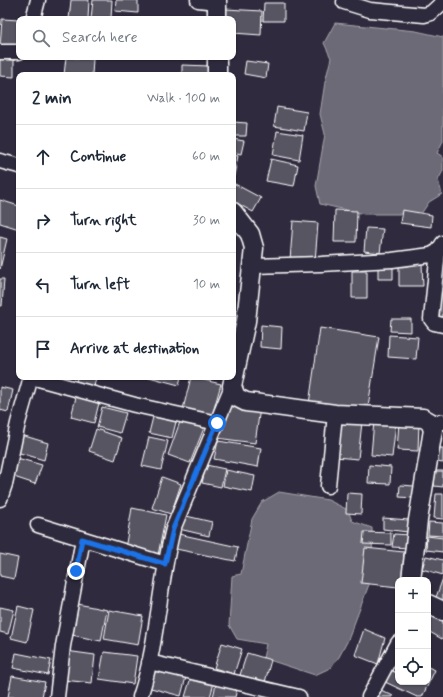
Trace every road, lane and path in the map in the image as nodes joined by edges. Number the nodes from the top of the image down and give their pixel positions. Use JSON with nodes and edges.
{"nodes":[{"id":1,"x":38,"y":0,"type":"edge"},
{"id":2,"x":198,"y":0,"type":"edge"},
{"id":3,"x":344,"y":2,"type":"dead end"},
{"id":4,"x":443,"y":2,"type":"edge"},
{"id":5,"x":217,"y":7,"type":"edge"},
{"id":6,"x":34,"y":16,"type":"edge"},
{"id":7,"x":0,"y":52,"type":"edge"},
{"id":8,"x":16,"y":52,"type":"edge"},
{"id":9,"x":217,"y":60,"type":"edge"},
{"id":10,"x":217,"y":72,"type":"edge"},
{"id":11,"x":0,"y":161,"type":"edge"},
{"id":12,"x":16,"y":165,"type":"edge"},
{"id":13,"x":236,"y":216,"type":"edge"},
{"id":14,"x":440,"y":247,"type":"edge"},
{"id":15,"x":253,"y":266,"type":"junction"},
{"id":16,"x":443,"y":325,"type":"edge"},
{"id":17,"x":236,"y":367,"type":"edge"},
{"id":18,"x":30,"y":380,"type":"edge"},
{"id":19,"x":42,"y":380,"type":"edge"},
{"id":20,"x":233,"y":380,"type":"edge"},
{"id":21,"x":232,"y":386,"type":"junction"},
{"id":22,"x":335,"y":414,"type":"junction"},
{"id":23,"x":437,"y":422,"type":"edge"},
{"id":24,"x":217,"y":423,"type":"junction"},
{"id":25,"x":328,"y":486,"type":"dead end"},
{"id":26,"x":0,"y":499,"type":"edge"},
{"id":27,"x":38,"y":525,"type":"dead end"},
{"id":28,"x":82,"y":539,"type":"junction"},
{"id":29,"x":165,"y":564,"type":"junction"},
{"id":30,"x":412,"y":577,"type":"edge"},
{"id":31,"x":431,"y":605,"type":"edge"},
{"id":32,"x":443,"y":611,"type":"edge"},
{"id":33,"x":395,"y":649,"type":"edge"},
{"id":34,"x":149,"y":662,"type":"junction"},
{"id":35,"x":57,"y":697,"type":"edge"},
{"id":36,"x":140,"y":697,"type":"edge"},
{"id":37,"x":299,"y":697,"type":"edge"},
{"id":38,"x":369,"y":697,"type":"edge"}],
"edges":[{"from":1,"to":6,"type":"street"},
{"from":2,"to":5,"type":"street"},
{"from":3,"to":4,"type":"street"},
{"from":7,"to":8,"type":"street"},
{"from":9,"to":10,"type":"street"},
{"from":11,"to":12,"type":"street"},
{"from":13,"to":15,"type":"street"},
{"from":14,"to":15,"type":"street"},
{"from":14,"to":16,"type":"street"},
{"from":15,"to":17,"type":"street"},
{"from":18,"to":26,"type":"street"},
{"from":19,"to":24,"type":"street"},
{"from":20,"to":21,"type":"street"},
{"from":21,"to":22,"type":"street"},
{"from":21,"to":24,"type":"street"},
{"from":22,"to":23,"type":"street"},
{"from":22,"to":25,"type":"street"},
{"from":23,"to":30,"type":"street"},
{"from":24,"to":29,"type":"street"},
{"from":27,"to":28,"type":"street"},
{"from":28,"to":29,"type":"street"},
{"from":28,"to":35,"type":"street"},
{"from":29,"to":34,"type":"street"},
{"from":31,"to":32,"type":"street"},
{"from":33,"to":38,"type":"street"},
{"from":34,"to":36,"type":"street"},
{"from":34,"to":37,"type":"street"}]}
